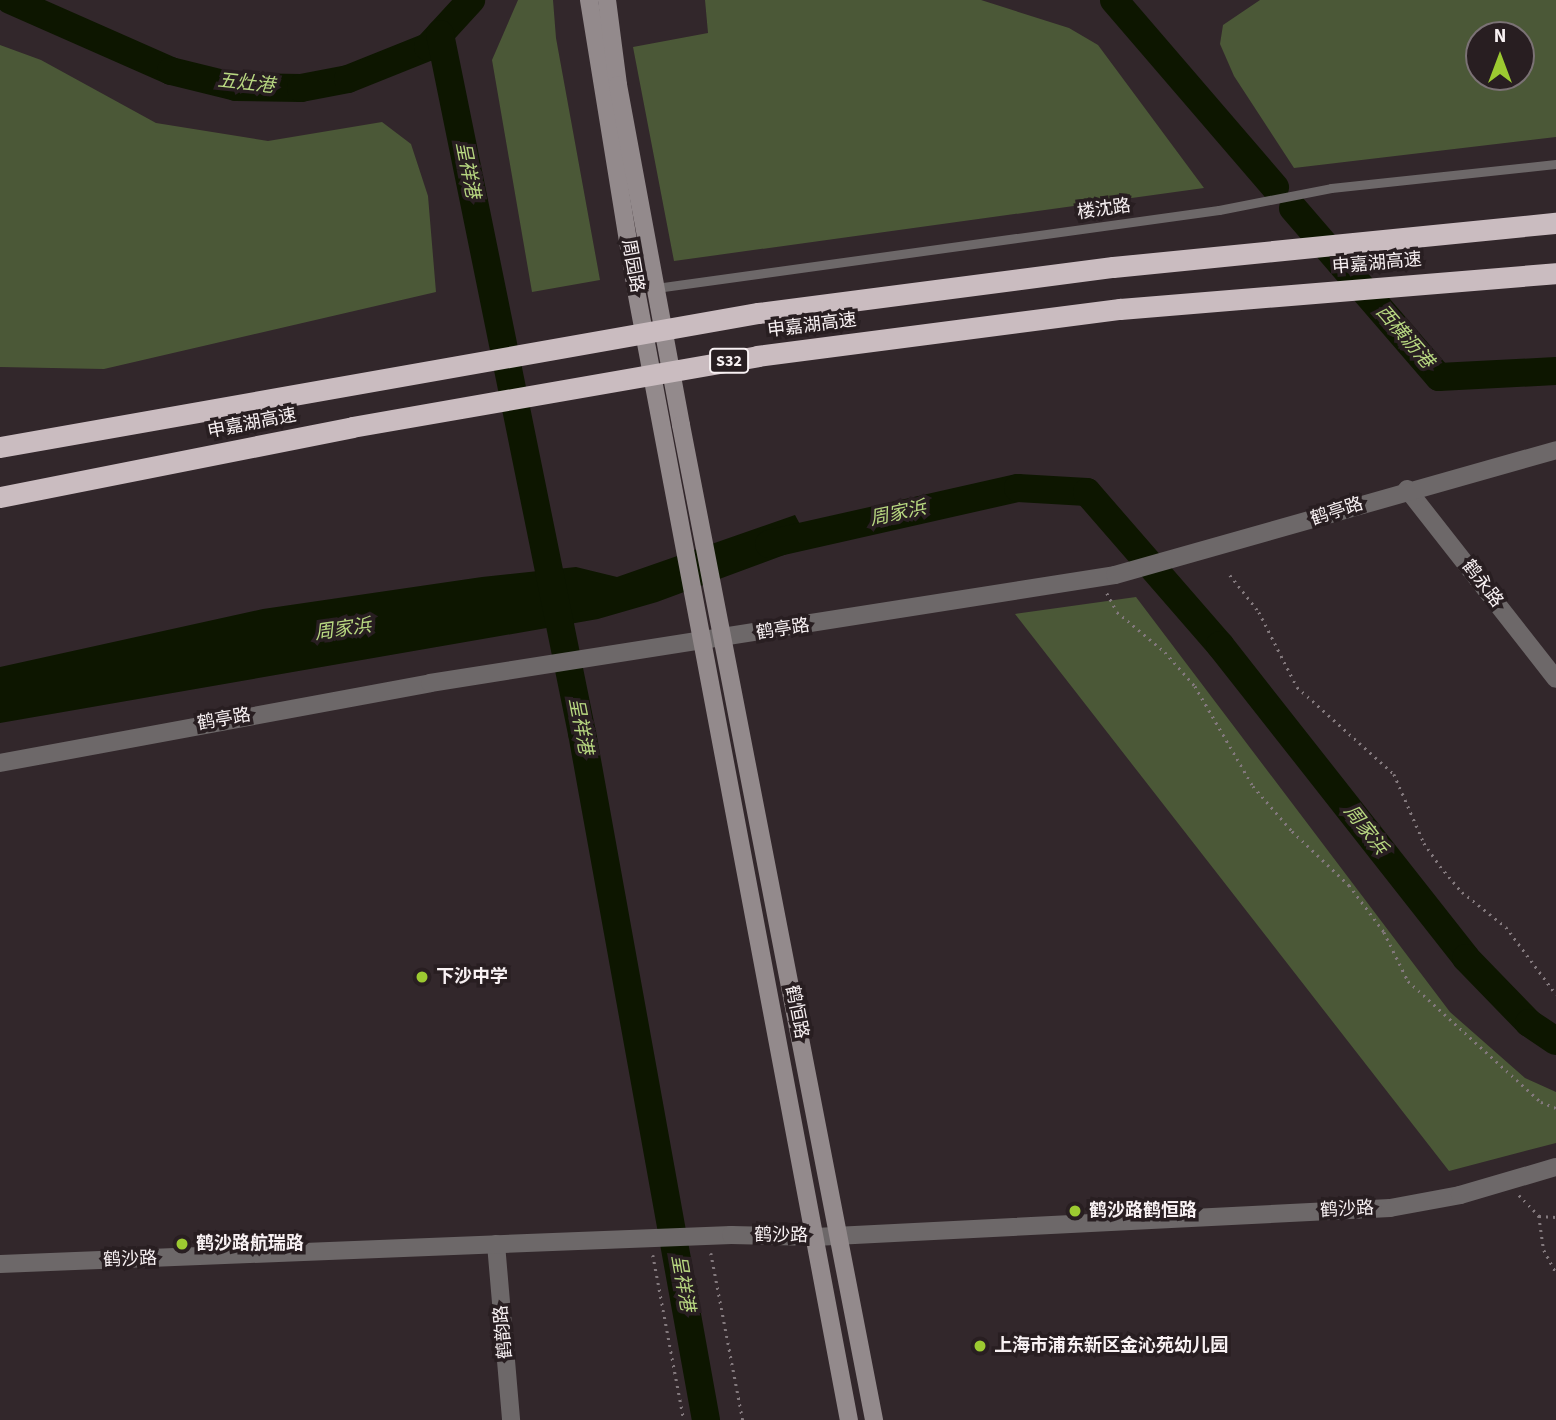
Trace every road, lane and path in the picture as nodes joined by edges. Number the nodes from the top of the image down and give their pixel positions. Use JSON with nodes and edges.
{"nodes":[{"id":1,"x":589,"y":0,"type":"edge"},
{"id":2,"x":607,"y":0,"type":"edge"},
{"id":3,"x":1556,"y":164,"type":"edge"},
{"id":4,"x":1556,"y":222,"type":"edge"},
{"id":5,"x":1556,"y":273,"type":"edge"},
{"id":6,"x":1556,"y":278,"type":"edge"},
{"id":7,"x":1467,"y":279,"type":"junction"},
{"id":8,"x":656,"y":288,"type":"junction"},
{"id":9,"x":0,"y":447,"type":"edge"},
{"id":10,"x":1556,"y":450,"type":"edge"},
{"id":11,"x":1407,"y":489,"type":"junction"},
{"id":12,"x":0,"y":497,"type":"edge"},
{"id":13,"x":1230,"y":575,"type":"dead end"},
{"id":14,"x":1107,"y":576,"type":"junction"},
{"id":15,"x":716,"y":604,"type":"joint"},
{"id":16,"x":696,"y":609,"type":"joint"},
{"id":17,"x":722,"y":640,"type":"junction"},
{"id":18,"x":702,"y":643,"type":"junction"},
{"id":19,"x":1556,"y":679,"type":"edge"},
{"id":20,"x":0,"y":763,"type":"edge"},
{"id":21,"x":1556,"y":994,"type":"edge"},
{"id":22,"x":1556,"y":1108,"type":"edge"},
{"id":23,"x":1556,"y":1167,"type":"edge"},
{"id":24,"x":1505,"y":1180,"type":"junction"},
{"id":25,"x":1539,"y":1216,"type":"junction"},
{"id":26,"x":1556,"y":1217,"type":"edge"},
{"id":27,"x":840,"y":1236,"type":"junction"},
{"id":28,"x":707,"y":1237,"type":"junction"},
{"id":29,"x":815,"y":1237,"type":"junction"},
{"id":30,"x":650,"y":1238,"type":"junction"},
{"id":31,"x":496,"y":1244,"type":"junction"},
{"id":32,"x":0,"y":1264,"type":"edge"},
{"id":33,"x":1556,"y":1273,"type":"edge"},
{"id":34,"x":511,"y":1420,"type":"edge"},
{"id":35,"x":684,"y":1420,"type":"edge"},
{"id":36,"x":743,"y":1420,"type":"edge"},
{"id":37,"x":849,"y":1420,"type":"edge"},
{"id":38,"x":874,"y":1420,"type":"edge"}],
"edges":[{"from":1,"to":16,"type":"street","name":"周园路"},
{"from":2,"to":8,"type":"street","name":"周园路"},
{"from":3,"to":8,"type":"lane","name":"楼沈路"},
{"from":4,"to":9,"type":"highway","name":"申嘉湖高速"},
{"from":5,"to":7,"type":"highway","name":"申嘉湖高速","number":"S32"},
{"from":6,"to":7,"type":"highway"},
{"from":7,"to":12,"type":"highway","name":"申嘉湖高速","number":"S32"},
{"from":8,"to":15,"type":"street","name":"周园路"},
{"from":10,"to":11,"type":"street","name":"鹤亭路"},
{"from":11,"to":14,"type":"street","name":"鹤亭路"},
{"from":11,"to":19,"type":"street","name":"鹤永路"},
{"from":13,"to":21,"type":"path"},
{"from":14,"to":17,"type":"street","name":"鹤亭路"},
{"from":14,"to":22,"type":"path"},
{"from":15,"to":17,"type":"street","name":"鹤恒路"},
{"from":16,"to":18,"type":"street","name":"鹤恒路"},
{"from":17,"to":18,"type":"street","name":"鹤亭路"},
{"from":17,"to":27,"type":"street","name":"鹤恒路"},
{"from":18,"to":20,"type":"street","name":"鹤亭路"},
{"from":18,"to":29,"type":"street","name":"鹤恒路"},
{"from":23,"to":24,"type":"street","name":"鹤沙路"},
{"from":24,"to":25,"type":"path"},
{"from":24,"to":27,"type":"street","name":"鹤沙路"},
{"from":25,"to":26,"type":"path"},
{"from":25,"to":33,"type":"path"},
{"from":27,"to":29,"type":"street","name":"鹤沙路"},
{"from":27,"to":38,"type":"street","name":"鹤恒路"},
{"from":28,"to":29,"type":"street","name":"鹤沙路"},
{"from":28,"to":30,"type":"street","name":"鹤沙路"},
{"from":28,"to":36,"type":"path"},
{"from":29,"to":37,"type":"street","name":"鹤恒路"},
{"from":30,"to":31,"type":"street","name":"鹤沙路"},
{"from":30,"to":35,"type":"path"},
{"from":31,"to":32,"type":"street","name":"鹤沙路"},
{"from":31,"to":34,"type":"street","name":"鹤韵路"}]}
